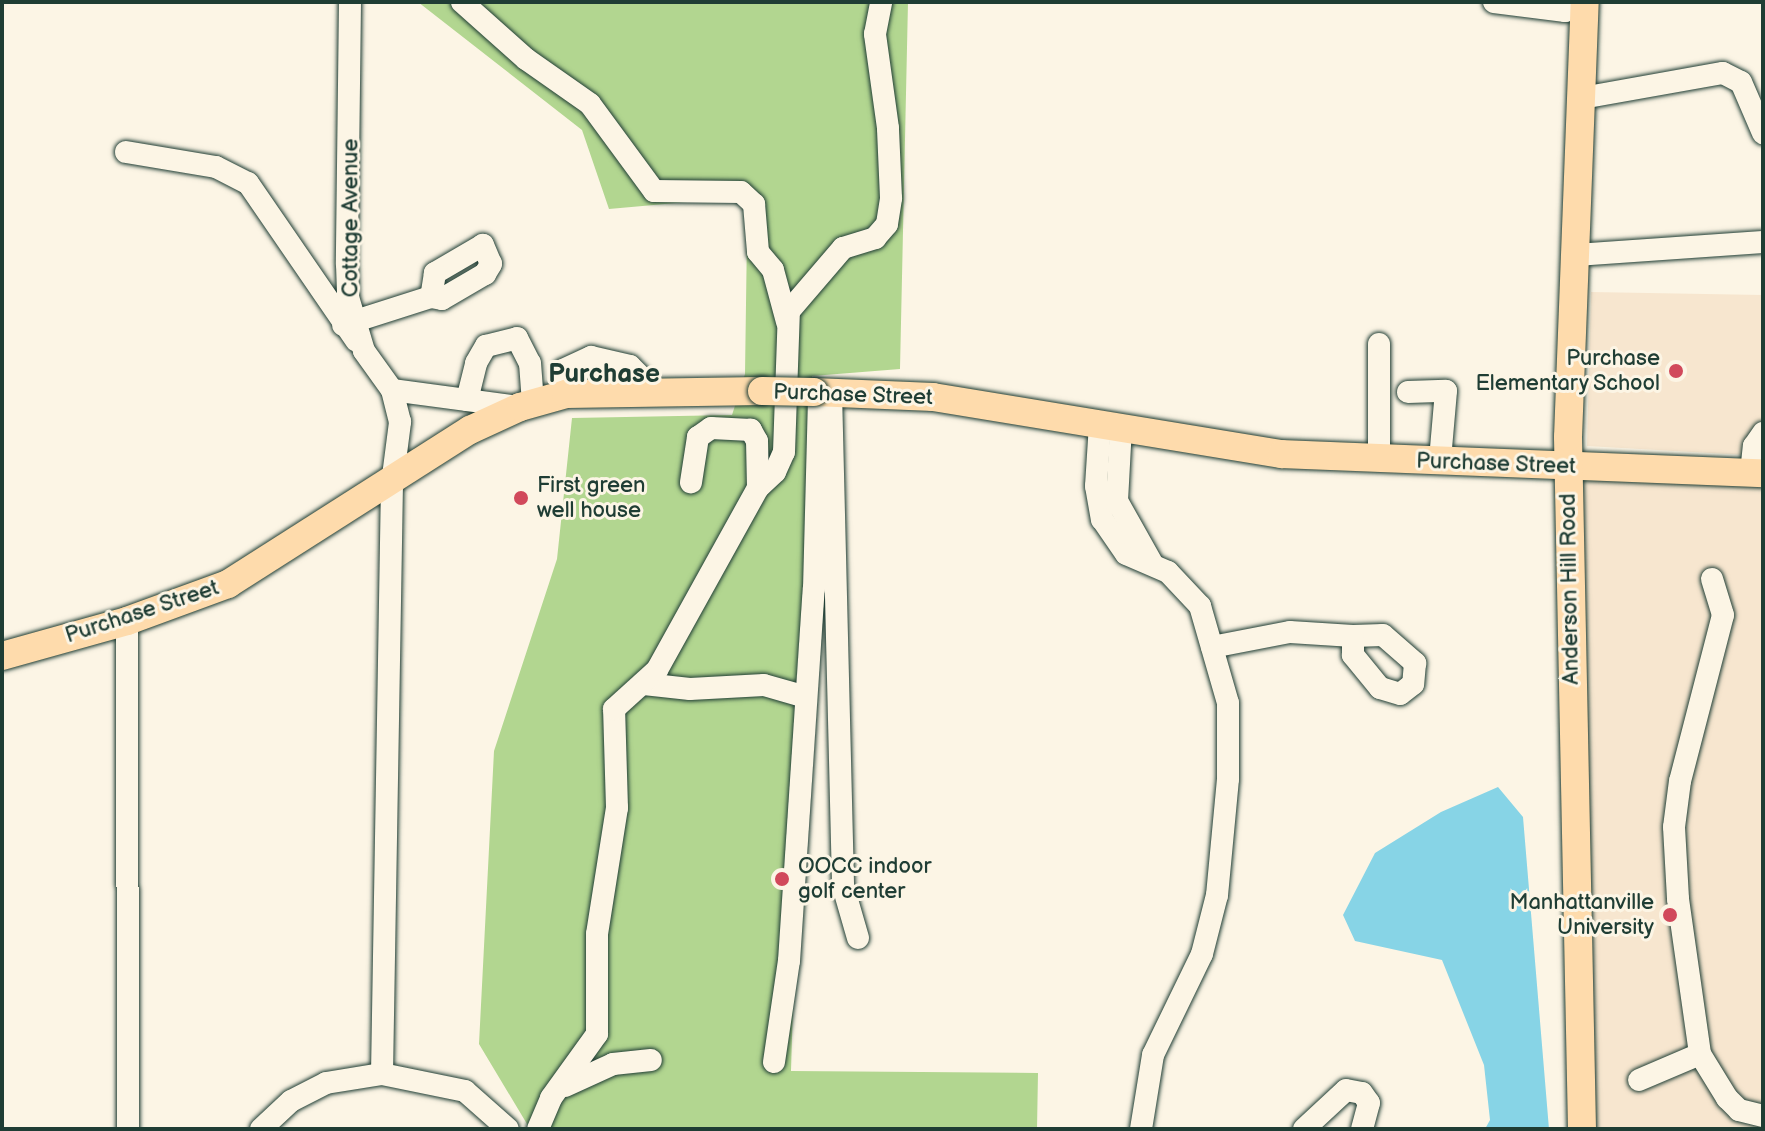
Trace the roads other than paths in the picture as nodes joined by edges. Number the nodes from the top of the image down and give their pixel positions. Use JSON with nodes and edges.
{"nodes":[{"id":1,"x":350,"y":2,"type":"edge"},
{"id":2,"x":462,"y":2,"type":"edge"},
{"id":3,"x":881,"y":2,"type":"edge"},
{"id":4,"x":1494,"y":2,"type":"edge"},
{"id":5,"x":1584,"y":2,"type":"edge"},
{"id":6,"x":1582,"y":98,"type":"junction"},
{"id":7,"x":1763,"y":133,"type":"edge"},
{"id":8,"x":126,"y":152,"type":"dead end"},
{"id":9,"x":1763,"y":242,"type":"edge"},
{"id":10,"x":1576,"y":255,"type":"junction"},
{"id":11,"x":431,"y":297,"type":"dead end"},
{"id":12,"x":349,"y":323,"type":"junction"},
{"id":13,"x":787,"y":323,"type":"junction"},
{"id":14,"x":1379,"y":344,"type":"dead end"},
{"id":15,"x":392,"y":390,"type":"junction"},
{"id":16,"x":822,"y":392,"type":"junction"},
{"id":17,"x":1408,"y":392,"type":"dead end"},
{"id":18,"x":467,"y":400,"type":"junction"},
{"id":19,"x":526,"y":405,"type":"junction"},
{"id":20,"x":1110,"y":426,"type":"junction"},
{"id":21,"x":1763,"y":433,"type":"edge"},
{"id":22,"x":1379,"y":460,"type":"junction"},
{"id":23,"x":1440,"y":460,"type":"junction"},
{"id":24,"x":1568,"y":467,"type":"junction"},
{"id":25,"x":1757,"y":473,"type":"edge"},
{"id":26,"x":691,"y":482,"type":"dead end"},
{"id":27,"x":392,"y":484,"type":"junction"},
{"id":28,"x":758,"y":488,"type":"junction"},
{"id":29,"x":1712,"y":579,"type":"dead end"},
{"id":30,"x":127,"y":621,"type":"junction"},
{"id":31,"x":1353,"y":636,"type":"dead end"},
{"id":32,"x":1212,"y":647,"type":"junction"},
{"id":33,"x":2,"y":656,"type":"edge"},
{"id":34,"x":644,"y":684,"type":"junction"},
{"id":35,"x":798,"y":695,"type":"dead end"},
{"id":36,"x":858,"y":938,"type":"dead end"},
{"id":37,"x":1700,"y":1054,"type":"junction"},
{"id":38,"x":651,"y":1060,"type":"dead end"},
{"id":39,"x":774,"y":1062,"type":"dead end"},
{"id":40,"x":382,"y":1074,"type":"junction"},
{"id":41,"x":1639,"y":1080,"type":"dead end"},
{"id":42,"x":561,"y":1088,"type":"junction"},
{"id":43,"x":1763,"y":1116,"type":"edge"},
{"id":44,"x":128,"y":1119,"type":"edge"},
{"id":45,"x":145,"y":1129,"type":"edge"},
{"id":46,"x":261,"y":1129,"type":"edge"},
{"id":47,"x":508,"y":1129,"type":"edge"},
{"id":48,"x":538,"y":1129,"type":"edge"},
{"id":49,"x":1141,"y":1129,"type":"edge"},
{"id":50,"x":1304,"y":1129,"type":"edge"},
{"id":51,"x":1362,"y":1129,"type":"edge"},
{"id":52,"x":1582,"y":1129,"type":"edge"}],
"edges":[{"from":1,"to":12,"type":"street","name":"Cottage Avenue"},
{"from":2,"to":13,"type":"street"},
{"from":3,"to":13,"type":"street"},
{"from":4,"to":5,"type":"street"},
{"from":5,"to":6,"type":"main road","name":"Anderson Hill Road"},
{"from":6,"to":7,"type":"street"},
{"from":6,"to":10,"type":"main road","name":"Anderson Hill Road"},
{"from":8,"to":12,"type":"street"},
{"from":9,"to":10,"type":"street"},
{"from":10,"to":24,"type":"main road","name":"Anderson Hill Road"},
{"from":11,"to":12,"type":"street"},
{"from":12,"to":15,"type":"street"},
{"from":13,"to":28,"type":"street"},
{"from":14,"to":22,"type":"street"},
{"from":15,"to":18,"type":"street"},
{"from":15,"to":27,"type":"street"},
{"from":16,"to":19,"type":"main road","name":"Purchase Street","bridge":true},
{"from":16,"to":20,"type":"main road","name":"Purchase Street"},
{"from":16,"to":36,"type":"street"},
{"from":16,"to":39,"type":"street"},
{"from":17,"to":23,"type":"street"},
{"from":18,"to":19,"type":"street"},
{"from":18,"to":19,"type":"street"},
{"from":19,"to":27,"type":"main road","name":"Purchase Street"},
{"from":20,"to":22,"type":"main road","name":"Purchase Street"},
{"from":20,"to":32,"type":"street"},
{"from":21,"to":25,"type":"street"},
{"from":22,"to":23,"type":"main road","name":"Purchase Street"},
{"from":23,"to":24,"type":"main road","name":"Purchase Street"},
{"from":24,"to":25,"type":"main road","name":"Purchase Street"},
{"from":24,"to":52,"type":"main road","name":"Anderson Hill Road"},
{"from":26,"to":28,"type":"street"},
{"from":27,"to":30,"type":"main road","name":"Purchase Street"},
{"from":27,"to":40,"type":"street"},
{"from":28,"to":34,"type":"street"},
{"from":29,"to":37,"type":"street"},
{"from":30,"to":33,"type":"main road","name":"Purchase Street"},
{"from":30,"to":44,"type":"street"},
{"from":31,"to":32,"type":"street"},
{"from":32,"to":49,"type":"street"},
{"from":34,"to":35,"type":"street"},
{"from":34,"to":42,"type":"street"},
{"from":37,"to":41,"type":"street"},
{"from":37,"to":43,"type":"street"},
{"from":38,"to":42,"type":"street"},
{"from":40,"to":46,"type":"street"},
{"from":40,"to":47,"type":"street"},
{"from":42,"to":48,"type":"street"},
{"from":44,"to":45,"type":"street"},
{"from":50,"to":51,"type":"street"}]}
